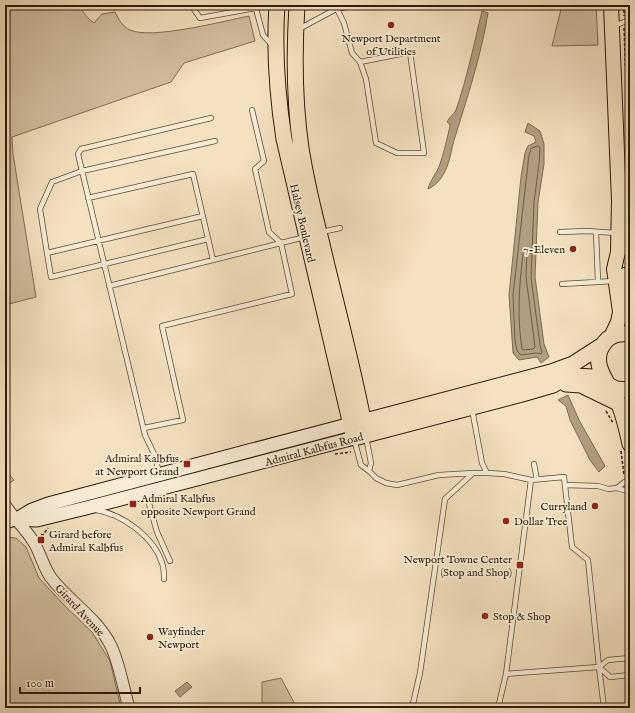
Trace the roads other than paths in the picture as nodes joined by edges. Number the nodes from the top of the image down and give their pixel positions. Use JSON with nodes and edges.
{"nodes":[{"id":1,"x":191,"y":5,"type":"edge"},
{"id":2,"x":277,"y":5,"type":"edge"},
{"id":3,"x":297,"y":5,"type":"edge"},
{"id":4,"x":356,"y":5,"type":"edge"},
{"id":5,"x":611,"y":5,"type":"edge"},
{"id":6,"x":255,"y":7,"type":"edge"},
{"id":7,"x":335,"y":7,"type":"edge"},
{"id":8,"x":630,"y":20,"type":"edge"},
{"id":9,"x":613,"y":26,"type":"junction"},
{"id":10,"x":296,"y":31,"type":"junction"},
{"id":11,"x":276,"y":50,"type":"junction"},
{"id":12,"x":360,"y":62,"type":"junction"},
{"id":13,"x":252,"y":110,"type":"dead end"},
{"id":14,"x":211,"y":118,"type":"dead end"},
{"id":15,"x":216,"y":141,"type":"dead end"},
{"id":16,"x":82,"y":171,"type":"junction"},
{"id":17,"x":625,"y":189,"type":"edge"},
{"id":18,"x":88,"y":198,"type":"junction"},
{"id":19,"x":203,"y":216,"type":"junction"},
{"id":20,"x":340,"y":228,"type":"dead end"},
{"id":21,"x":560,"y":232,"type":"dead end"},
{"id":22,"x":596,"y":232,"type":"junction"},
{"id":23,"x":619,"y":233,"type":"junction"},
{"id":24,"x":313,"y":235,"type":"junction"},
{"id":25,"x":208,"y":239,"type":"junction"},
{"id":26,"x":98,"y":241,"type":"junction"},
{"id":27,"x":281,"y":243,"type":"junction"},
{"id":28,"x":618,"y":252,"type":"junction"},
{"id":29,"x":47,"y":254,"type":"junction"},
{"id":30,"x":213,"y":260,"type":"junction"},
{"id":31,"x":104,"y":264,"type":"junction"},
{"id":32,"x":615,"y":280,"type":"junction"},
{"id":33,"x":598,"y":282,"type":"junction"},
{"id":34,"x":562,"y":284,"type":"dead end"},
{"id":35,"x":109,"y":286,"type":"junction"},
{"id":36,"x":630,"y":303,"type":"edge"},
{"id":37,"x":630,"y":334,"type":"edge"},
{"id":38,"x":606,"y":341,"type":"junction"},
{"id":39,"x":553,"y":385,"type":"junction"},
{"id":40,"x":609,"y":386,"type":"junction"},
{"id":41,"x":630,"y":390,"type":"edge"},
{"id":42,"x":472,"y":408,"type":"junction"},
{"id":43,"x":613,"y":408,"type":"junction"},
{"id":44,"x":144,"y":428,"type":"junction"},
{"id":45,"x":359,"y":430,"type":"junction"},
{"id":46,"x":625,"y":446,"type":"edge"},
{"id":47,"x":534,"y":464,"type":"dead end"},
{"id":48,"x":370,"y":471,"type":"junction"},
{"id":49,"x":473,"y":473,"type":"junction"},
{"id":50,"x":487,"y":473,"type":"junction"},
{"id":51,"x":160,"y":476,"type":"junction"},
{"id":52,"x":630,"y":478,"type":"edge"},
{"id":53,"x":530,"y":480,"type":"junction"},
{"id":54,"x":537,"y":480,"type":"junction"},
{"id":55,"x":565,"y":485,"type":"junction"},
{"id":56,"x":163,"y":488,"type":"junction"},
{"id":57,"x":617,"y":488,"type":"junction"},
{"id":58,"x":628,"y":491,"type":"edge"},
{"id":59,"x":146,"y":493,"type":"junction"},
{"id":60,"x":5,"y":505,"type":"edge"},
{"id":61,"x":86,"y":508,"type":"junction"},
{"id":62,"x":10,"y":521,"type":"edge"},
{"id":63,"x":170,"y":561,"type":"dead end"},
{"id":64,"x":164,"y":579,"type":"dead end"},
{"id":65,"x":630,"y":658,"type":"edge"},
{"id":66,"x":599,"y":667,"type":"junction"},
{"id":67,"x":506,"y":674,"type":"junction"},
{"id":68,"x":630,"y":675,"type":"edge"},
{"id":69,"x":129,"y":708,"type":"edge"},
{"id":70,"x":412,"y":708,"type":"edge"},
{"id":71,"x":498,"y":708,"type":"edge"},
{"id":72,"x":604,"y":708,"type":"edge"}],
"edges":[{"from":1,"to":6,"type":"lane"},
{"from":2,"to":11,"type":"highway","name":"Halsey Boulevard"},
{"from":3,"to":10,"type":"highway","name":"Halsey Boulevard"},
{"from":4,"to":7,"type":"lane"},
{"from":5,"to":9,"type":"main road"},
{"from":6,"to":11,"type":"lane"},
{"from":7,"to":10,"type":"lane"},
{"from":7,"to":12,"type":"lane"},
{"from":8,"to":9,"type":"lane"},
{"from":9,"to":17,"type":"main road"},
{"from":10,"to":24,"type":"highway","name":"Halsey Boulevard"},
{"from":11,"to":24,"type":"highway","name":"Halsey Boulevard"},
{"from":12,"to":12,"type":"lane"},
{"from":13,"to":27,"type":"lane"},
{"from":14,"to":16,"type":"lane"},
{"from":15,"to":16,"type":"lane"},
{"from":16,"to":18,"type":"lane"},
{"from":16,"to":29,"type":"lane"},
{"from":17,"to":23,"type":"main road"},
{"from":18,"to":19,"type":"lane"},
{"from":18,"to":26,"type":"lane"},
{"from":19,"to":25,"type":"lane"},
{"from":19,"to":26,"type":"lane"},
{"from":20,"to":24,"type":"lane"},
{"from":21,"to":22,"type":"lane"},
{"from":22,"to":23,"type":"lane"},
{"from":22,"to":33,"type":"lane"},
{"from":23,"to":28,"type":"main road"},
{"from":24,"to":27,"type":"lane"},
{"from":24,"to":45,"type":"highway","name":"Halsey Boulevard"},
{"from":25,"to":30,"type":"lane"},
{"from":25,"to":31,"type":"lane"},
{"from":26,"to":29,"type":"lane"},
{"from":26,"to":31,"type":"lane"},
{"from":27,"to":30,"type":"lane"},
{"from":27,"to":44,"type":"lane"},
{"from":28,"to":32,"type":"main road"},
{"from":28,"to":36,"type":"main road"},
{"from":29,"to":31,"type":"lane"},
{"from":30,"to":35,"type":"lane"},
{"from":31,"to":35,"type":"lane"},
{"from":32,"to":33,"type":"lane"},
{"from":32,"to":38,"type":"main road"},
{"from":33,"to":34,"type":"lane"},
{"from":35,"to":44,"type":"lane"},
{"from":37,"to":38,"type":"highway"},
{"from":38,"to":40,"type":"highway"},
{"from":38,"to":45,"type":"highway","name":"Admiral Kalbfus Road"},
{"from":39,"to":40,"type":"highway","name":"Admiral Kalbfus Road"},
{"from":39,"to":42,"type":"highway","name":"Admiral Kalbfus Road"},
{"from":39,"to":43,"type":"highway"},
{"from":40,"to":41,"type":"highway","name":"Admiral Kalbfus Road"},
{"from":40,"to":43,"type":"highway"},
{"from":42,"to":45,"type":"highway","name":"Admiral Kalbfus Road"},
{"from":42,"to":50,"type":"lane"},
{"from":43,"to":46,"type":"highway"},
{"from":44,"to":51,"type":"lane"},
{"from":45,"to":48,"type":"lane"},
{"from":45,"to":48,"type":"lane"},
{"from":45,"to":51,"type":"main road","name":"Admiral Kalbfus Road"},
{"from":45,"to":56,"type":"main road","name":"Admiral Kalbfus Road"},
{"from":47,"to":54,"type":"lane"},
{"from":48,"to":49,"type":"lane"},
{"from":49,"to":50,"type":"lane"},
{"from":49,"to":70,"type":"lane"},
{"from":50,"to":53,"type":"lane"},
{"from":51,"to":56,"type":"lane"},
{"from":51,"to":62,"type":"main road","name":"Admiral Kalbfus Road"},
{"from":52,"to":57,"type":"lane"},
{"from":53,"to":54,"type":"lane"},
{"from":53,"to":67,"type":"lane"},
{"from":54,"to":55,"type":"lane"},
{"from":55,"to":57,"type":"lane"},
{"from":55,"to":66,"type":"lane"},
{"from":56,"to":59,"type":"main road","name":"Admiral Kalbfus Road"},
{"from":57,"to":58,"type":"lane"},
{"from":59,"to":61,"type":"main road","name":"Admiral Kalbfus Road"},
{"from":59,"to":63,"type":"lane"},
{"from":60,"to":62,"type":"street","name":"Girard Avenue"},
{"from":61,"to":62,"type":"main road","name":"Admiral Kalbfus Road"},
{"from":61,"to":64,"type":"lane"},
{"from":62,"to":69,"type":"street","name":"Girard Avenue"},
{"from":65,"to":66,"type":"lane"},
{"from":66,"to":67,"type":"lane"},
{"from":66,"to":68,"type":"lane"},
{"from":66,"to":72,"type":"lane"},
{"from":67,"to":71,"type":"lane"}]}
